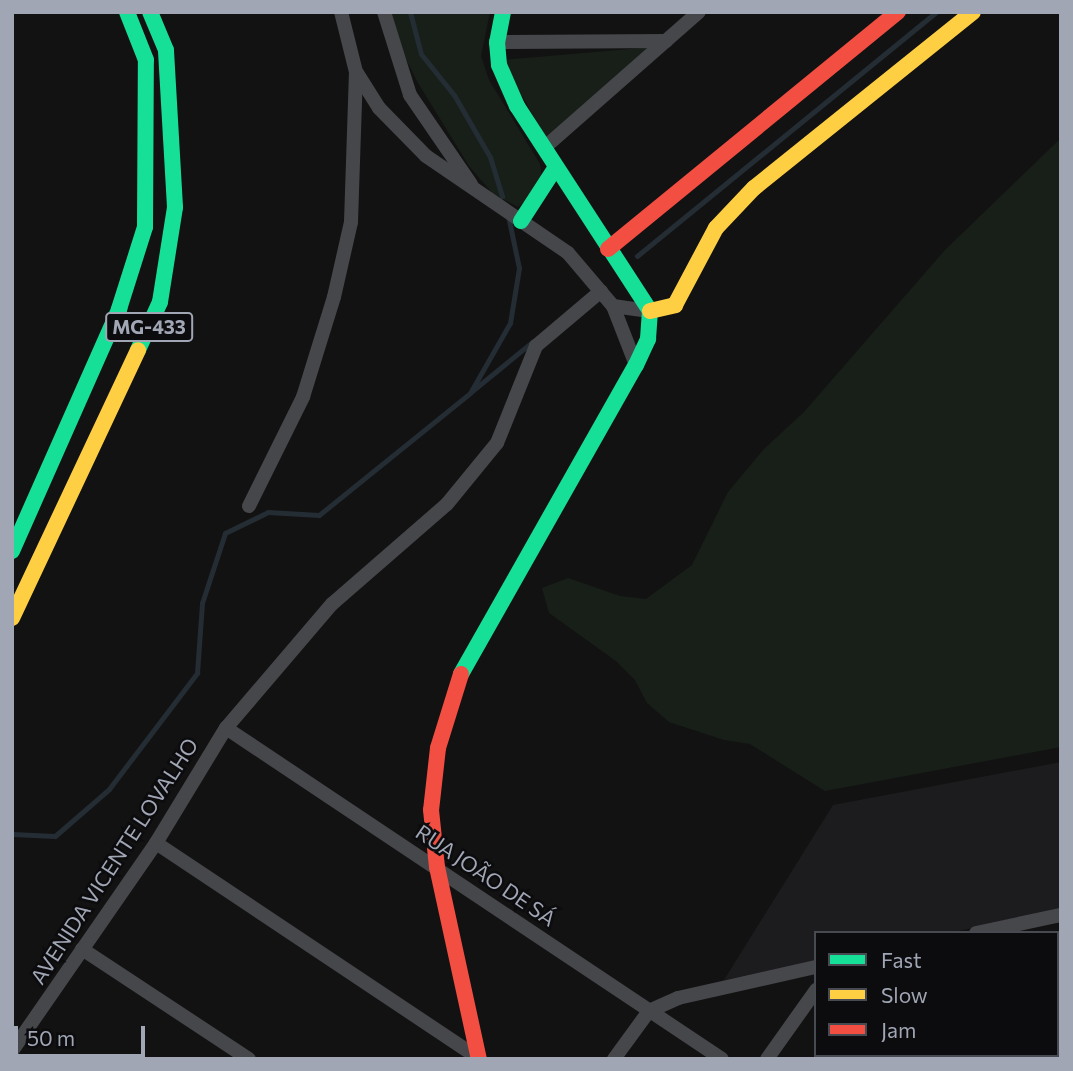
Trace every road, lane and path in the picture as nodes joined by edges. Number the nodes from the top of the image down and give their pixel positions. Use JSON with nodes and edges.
{"nodes":[{"id":1,"x":127,"y":12,"type":"edge"},
{"id":2,"x":150,"y":12,"type":"edge"},
{"id":3,"x":341,"y":12,"type":"edge"},
{"id":4,"x":384,"y":12,"type":"edge"},
{"id":5,"x":503,"y":12,"type":"edge"},
{"id":6,"x":699,"y":12,"type":"edge"},
{"id":7,"x":898,"y":12,"type":"edge"},
{"id":8,"x":973,"y":12,"type":"edge"},
{"id":9,"x":666,"y":41,"type":"junction"},
{"id":10,"x":497,"y":42,"type":"junction"},
{"id":11,"x":356,"y":72,"type":"junction"},
{"id":12,"x":544,"y":148,"type":"junction"},
{"id":13,"x":556,"y":167,"type":"junction"},
{"id":14,"x":478,"y":194,"type":"junction"},
{"id":15,"x":521,"y":221,"type":"junction"},
{"id":16,"x":608,"y":249,"type":"junction"},
{"id":17,"x":601,"y":291,"type":"junction"},
{"id":18,"x":612,"y":306,"type":"junction"},
{"id":19,"x":650,"y":312,"type":"junction"},
{"id":20,"x":636,"y":365,"type":"junction"},
{"id":21,"x":249,"y":506,"type":"dead end"},
{"id":22,"x":12,"y":551,"type":"edge"},
{"id":23,"x":12,"y":618,"type":"edge"},
{"id":24,"x":226,"y":729,"type":"junction"},
{"id":25,"x":156,"y":843,"type":"junction"},
{"id":26,"x":437,"y":867,"type":"junction"},
{"id":27,"x":1061,"y":915,"type":"edge"},
{"id":28,"x":1002,"y":930,"type":"edge"},
{"id":29,"x":82,"y":949,"type":"junction"},
{"id":30,"x":814,"y":967,"type":"edge"},
{"id":31,"x":814,"y":993,"type":"edge"},
{"id":32,"x":649,"y":1011,"type":"junction"},
{"id":33,"x":12,"y":1051,"type":"edge"},
{"id":34,"x":249,"y":1059,"type":"edge"},
{"id":35,"x":480,"y":1059,"type":"edge"},
{"id":36,"x":614,"y":1059,"type":"edge"},
{"id":37,"x":722,"y":1059,"type":"edge"},
{"id":38,"x":767,"y":1059,"type":"edge"}],
"edges":[{"from":1,"to":22,"type":"street","number":"MG-433"},
{"from":2,"to":23,"type":"street","number":"MG-433"},
{"from":3,"to":11,"type":"street"},
{"from":4,"to":14,"type":"street"},
{"from":5,"to":10,"type":"street"},
{"from":6,"to":9,"type":"street"},
{"from":7,"to":16,"type":"street"},
{"from":8,"to":19,"type":"street"},
{"from":9,"to":10,"type":"street"},
{"from":9,"to":12,"type":"street"},
{"from":10,"to":12,"type":"street"},
{"from":11,"to":14,"type":"street"},
{"from":11,"to":21,"type":"street"},
{"from":12,"to":13,"type":"street"},
{"from":13,"to":15,"type":"street"},
{"from":13,"to":16,"type":"street"},
{"from":14,"to":15,"type":"street"},
{"from":15,"to":17,"type":"street"},
{"from":16,"to":19,"type":"street"},
{"from":17,"to":18,"type":"street"},
{"from":17,"to":24,"type":"street","name":"AVENIDA VICENTE LOVALHO"},
{"from":18,"to":19,"type":"street"},
{"from":18,"to":20,"type":"street"},
{"from":19,"to":20,"type":"street"},
{"from":20,"to":26,"type":"street"},
{"from":24,"to":25,"type":"street","name":"AVENIDA VICENTE LOVALHO"},
{"from":24,"to":26,"type":"street","name":"RUA JOÃO DE SÁ"},
{"from":25,"to":29,"type":"street","name":"AVENIDA VICENTE LOVALHO"},
{"from":25,"to":35,"type":"street"},
{"from":26,"to":32,"type":"street","name":"RUA JOÃO DE SÁ"},
{"from":26,"to":35,"type":"street"},
{"from":27,"to":28,"type":"street"},
{"from":29,"to":33,"type":"street","name":"AVENIDA VICENTE LOVALHO"},
{"from":29,"to":34,"type":"street"},
{"from":30,"to":32,"type":"street"},
{"from":31,"to":38,"type":"street"},
{"from":32,"to":36,"type":"street"},
{"from":32,"to":37,"type":"street","name":"RUA JOÃO DE SÁ"}]}
